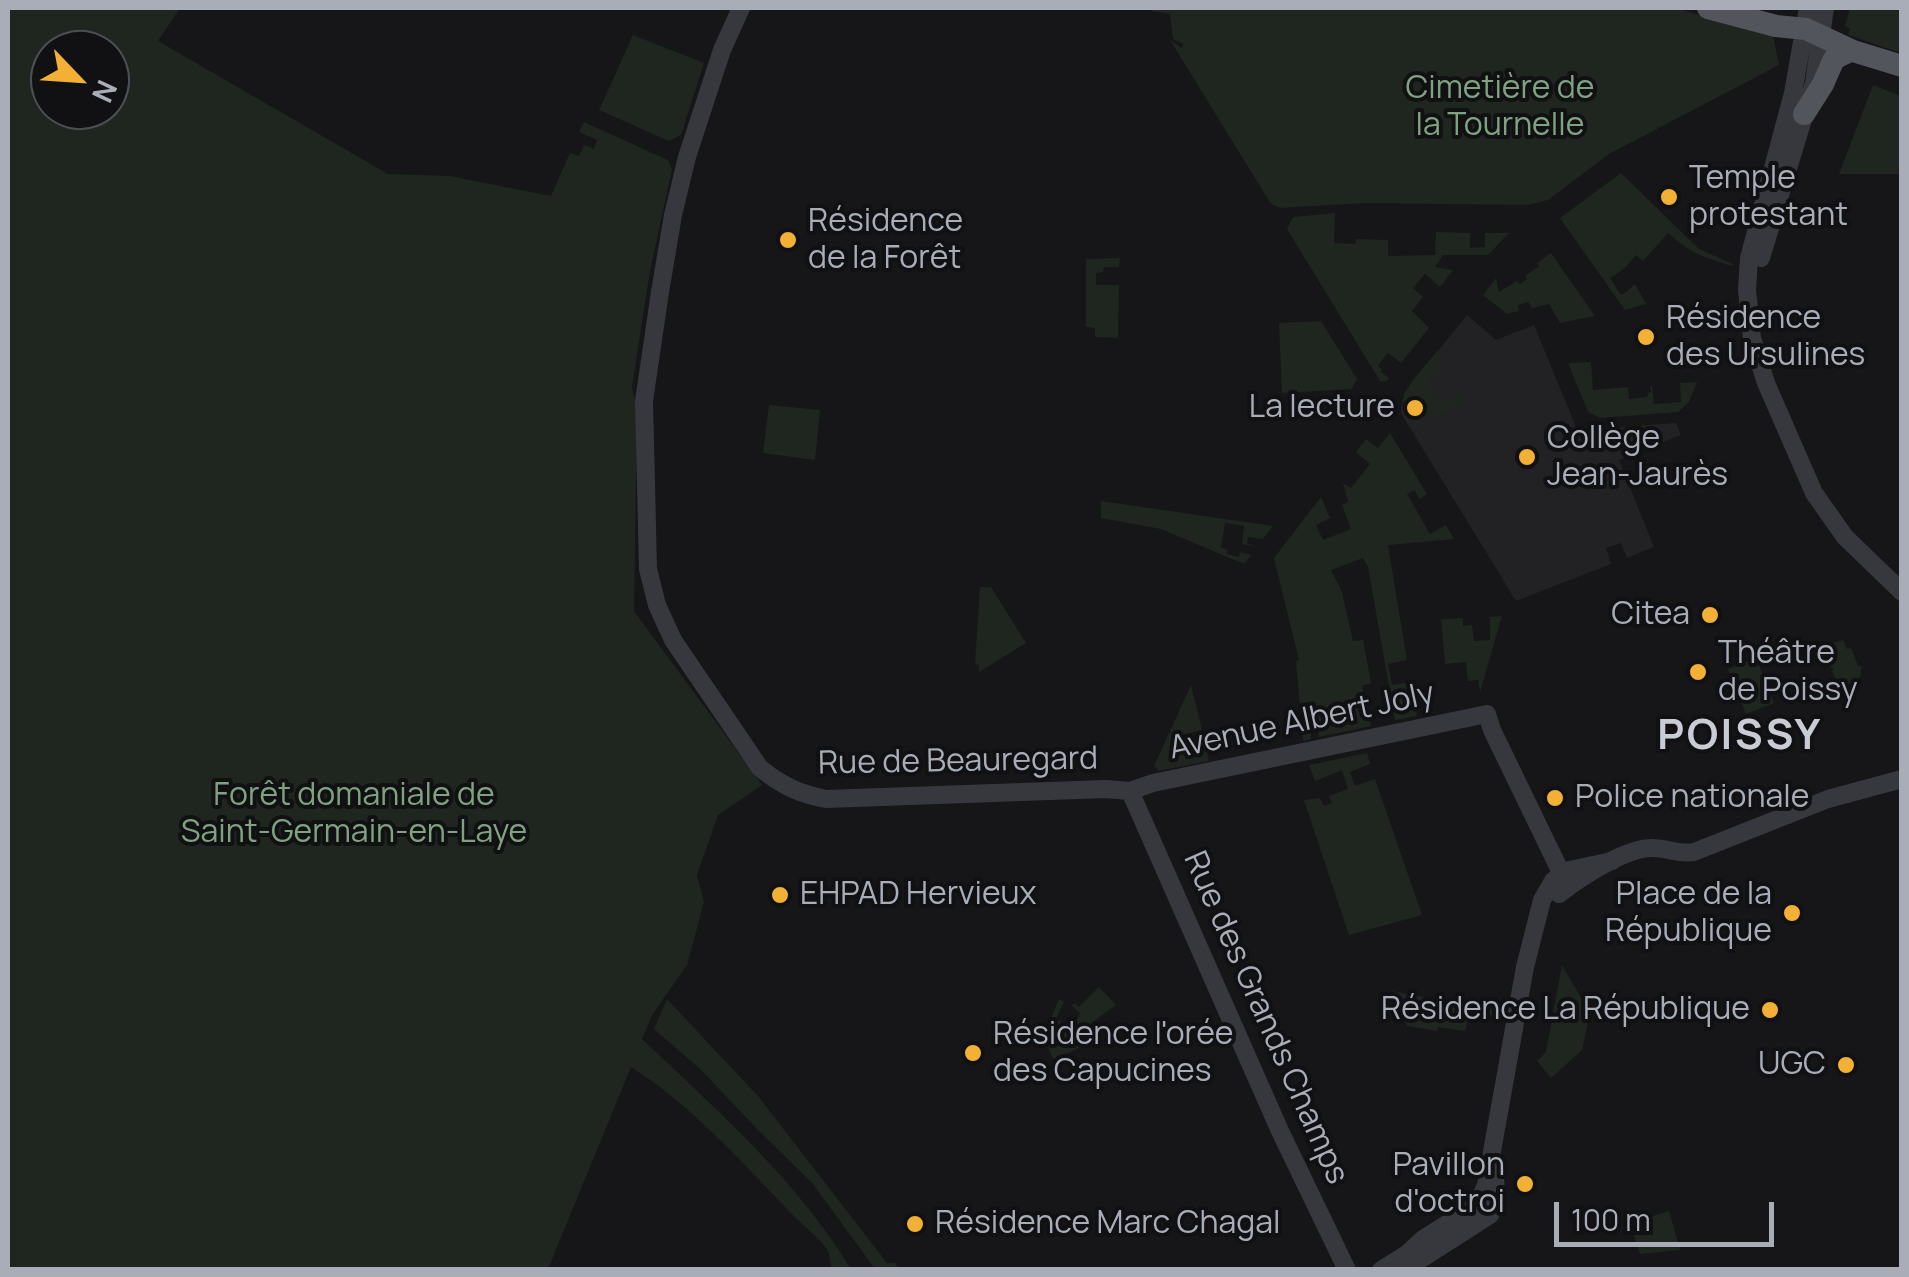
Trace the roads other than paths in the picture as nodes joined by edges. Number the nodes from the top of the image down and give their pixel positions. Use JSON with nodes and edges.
{"nodes":[{"id":1,"x":740,"y":8,"type":"edge"},
{"id":2,"x":1708,"y":8,"type":"edge"},
{"id":3,"x":1825,"y":8,"type":"edge"},
{"id":4,"x":1810,"y":33,"type":"edge"},
{"id":5,"x":1851,"y":51,"type":"junction"},
{"id":6,"x":1902,"y":66,"type":"edge"},
{"id":7,"x":1804,"y":114,"type":"junction"},
{"id":8,"x":1748,"y":307,"type":"junction"},
{"id":9,"x":1902,"y":592,"type":"edge"},
{"id":10,"x":1902,"y":779,"type":"edge"},
{"id":11,"x":1130,"y":791,"type":"junction"},
{"id":12,"x":1564,"y":881,"type":"junction"},
{"id":13,"x":1486,"y":1206,"type":"junction"},
{"id":14,"x":1439,"y":1228,"type":"junction"},
{"id":15,"x":1406,"y":1261,"type":"edge"},
{"id":16,"x":1432,"y":1262,"type":"edge"},
{"id":17,"x":1347,"y":1270,"type":"edge"},
{"id":18,"x":1381,"y":1270,"type":"edge"}],
"edges":[{"from":1,"to":11,"type":"street","name":"Rue de Beauregard"},
{"from":2,"to":4,"type":"main road"},
{"from":3,"to":4,"type":"street"},
{"from":4,"to":5,"type":"main road"},
{"from":4,"to":7,"type":"street"},
{"from":4,"to":8,"type":"street"},
{"from":5,"to":6,"type":"main road"},
{"from":5,"to":7,"type":"main road"},
{"from":7,"to":8,"type":"street"},
{"from":8,"to":9,"type":"street"},
{"from":10,"to":12,"type":"street"},
{"from":11,"to":12,"type":"street","name":"Avenue Albert Joly"},
{"from":11,"to":17,"type":"street","name":"Rue des Grands Champs"},
{"from":12,"to":13,"type":"street"},
{"from":13,"to":14,"type":"street"},
{"from":13,"to":16,"type":"street"},
{"from":14,"to":15,"type":"street"},
{"from":14,"to":16,"type":"street"},
{"from":15,"to":16,"type":"street"},
{"from":15,"to":18,"type":"street"}]}
